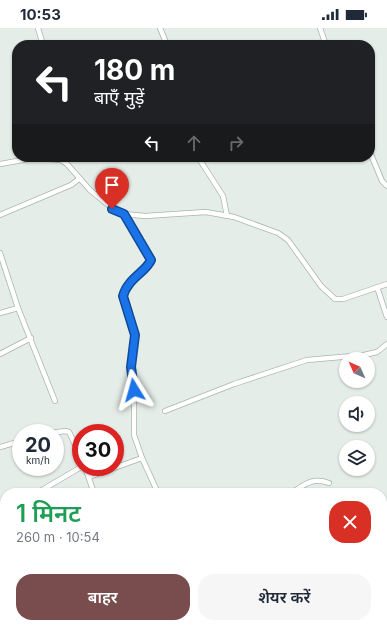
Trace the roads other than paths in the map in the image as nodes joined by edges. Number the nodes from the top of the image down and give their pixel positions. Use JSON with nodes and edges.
{"nodes":[{"id":1,"x":38,"y":28,"type":"edge"},
{"id":2,"x":160,"y":28,"type":"edge"},
{"id":3,"x":320,"y":28,"type":"edge"},
{"id":4,"x":42,"y":40,"type":"edge"},
{"id":5,"x":165,"y":40,"type":"edge"},
{"id":6,"x":324,"y":40,"type":"edge"},
{"id":7,"x":12,"y":162,"type":"edge"},
{"id":8,"x":64,"y":162,"type":"edge"},
{"id":9,"x":201,"y":162,"type":"edge"},
{"id":10,"x":374,"y":162,"type":"edge"},
{"id":11,"x":0,"y":164,"type":"edge"},
{"id":12,"x":79,"y":179,"type":"junction"},
{"id":13,"x":387,"y":186,"type":"edge"},
{"id":14,"x":124,"y":214,"type":"junction"},
{"id":15,"x":0,"y":215,"type":"edge"},
{"id":16,"x":227,"y":216,"type":"junction"},
{"id":17,"x":0,"y":253,"type":"edge"},
{"id":18,"x":387,"y":284,"type":"edge"},
{"id":19,"x":377,"y":287,"type":"junction"},
{"id":20,"x":18,"y":308,"type":"junction"},
{"id":21,"x":0,"y":313,"type":"edge"},
{"id":22,"x":387,"y":317,"type":"edge"},
{"id":23,"x":31,"y":338,"type":"junction"},
{"id":24,"x":387,"y":344,"type":"edge"},
{"id":25,"x":0,"y":354,"type":"edge"},
{"id":26,"x":55,"y":401,"type":"dead end"},
{"id":27,"x":165,"y":411,"type":"dead end"},
{"id":28,"x":64,"y":431,"type":"edge"},
{"id":29,"x":72,"y":438,"type":"edge"},
{"id":30,"x":12,"y":444,"type":"edge"},
{"id":31,"x":0,"y":447,"type":"edge"},
{"id":32,"x":142,"y":458,"type":"junction"},
{"id":33,"x":72,"y":472,"type":"edge"},
{"id":34,"x":89,"y":477,"type":"joint"},
{"id":35,"x":328,"y":483,"type":"dead end"},
{"id":36,"x":45,"y":488,"type":"edge"},
{"id":37,"x":92,"y":488,"type":"edge"},
{"id":38,"x":156,"y":488,"type":"edge"},
{"id":39,"x":300,"y":488,"type":"edge"}],
"edges":[{"from":1,"to":4,"type":"street"},
{"from":2,"to":5,"type":"street"},
{"from":3,"to":6,"type":"street"},
{"from":7,"to":11,"type":"street"},
{"from":8,"to":12,"type":"street"},
{"from":9,"to":16,"type":"street"},
{"from":10,"to":13,"type":"street"},
{"from":12,"to":14,"type":"street"},
{"from":12,"to":15,"type":"street"},
{"from":14,"to":16,"type":"street"},
{"from":14,"to":32,"type":"street"},
{"from":16,"to":19,"type":"street"},
{"from":17,"to":20,"type":"street"},
{"from":18,"to":19,"type":"street"},
{"from":19,"to":22,"type":"street"},
{"from":20,"to":21,"type":"street"},
{"from":20,"to":23,"type":"street"},
{"from":23,"to":25,"type":"street"},
{"from":23,"to":26,"type":"street"},
{"from":24,"to":27,"type":"street"},
{"from":28,"to":29,"type":"street"},
{"from":30,"to":31,"type":"street"},
{"from":32,"to":34,"type":"street"},
{"from":32,"to":38,"type":"street"},
{"from":33,"to":36,"type":"street"},
{"from":34,"to":37,"type":"street"},
{"from":35,"to":39,"type":"street"}]}
